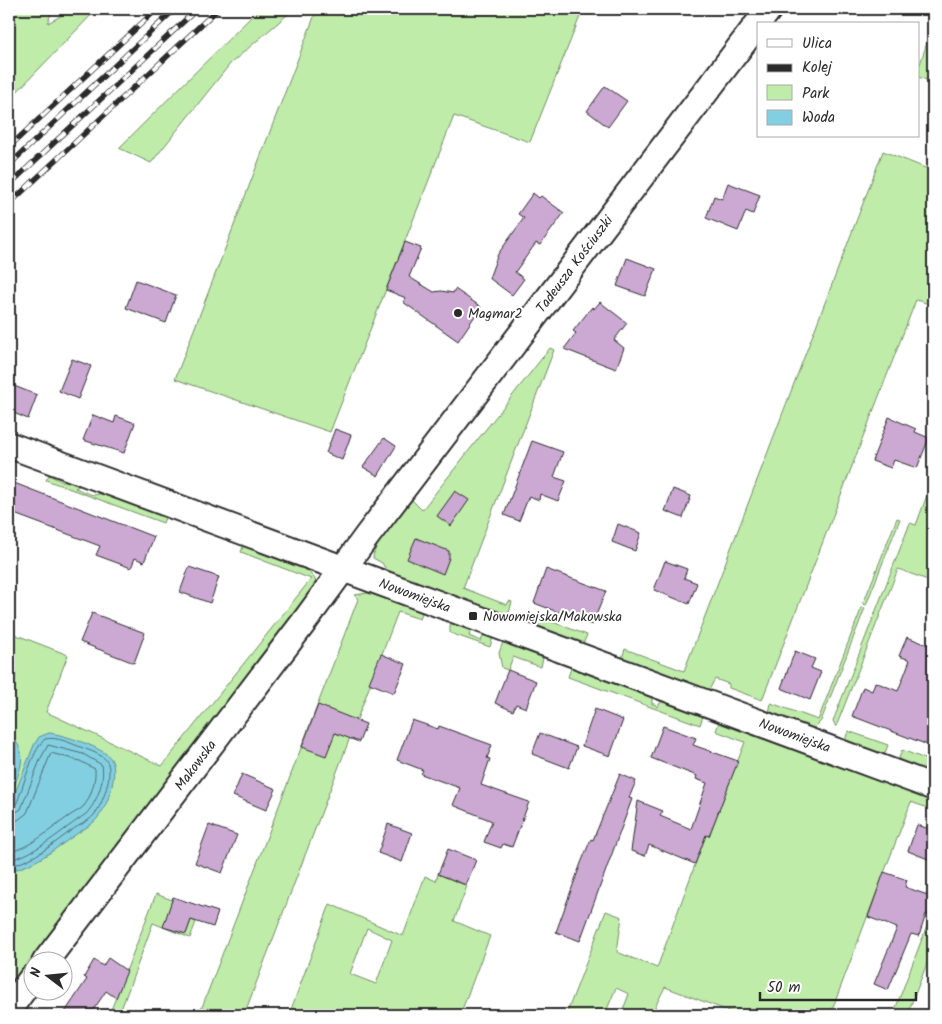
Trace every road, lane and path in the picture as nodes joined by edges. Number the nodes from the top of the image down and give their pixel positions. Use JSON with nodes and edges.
{"nodes":[{"id":1,"x":769,"y":9,"type":"edge"},
{"id":2,"x":759,"y":22,"type":"edge"},
{"id":3,"x":757,"y":25,"type":"edge"},
{"id":4,"x":9,"y":445,"type":"edge"},
{"id":5,"x":344,"y":568,"type":"junction"},
{"id":6,"x":933,"y":787,"type":"edge"},
{"id":7,"x":53,"y":952,"type":"edge"},
{"id":8,"x":22,"y":991,"type":"edge"},
{"id":9,"x":9,"y":1009,"type":"edge"}],
"edges":[{"from":1,"to":2,"type":"street","name":"Tadeusza Kościuszki"},
{"from":3,"to":5,"type":"street","name":"Tadeusza Kościuszki"},
{"from":4,"to":5,"type":"street","name":"Nowomiejska"},
{"from":5,"to":6,"type":"street","name":"Nowomiejska"},
{"from":5,"to":7,"type":"street","name":"Makowska"},
{"from":8,"to":9,"type":"street"}]}
